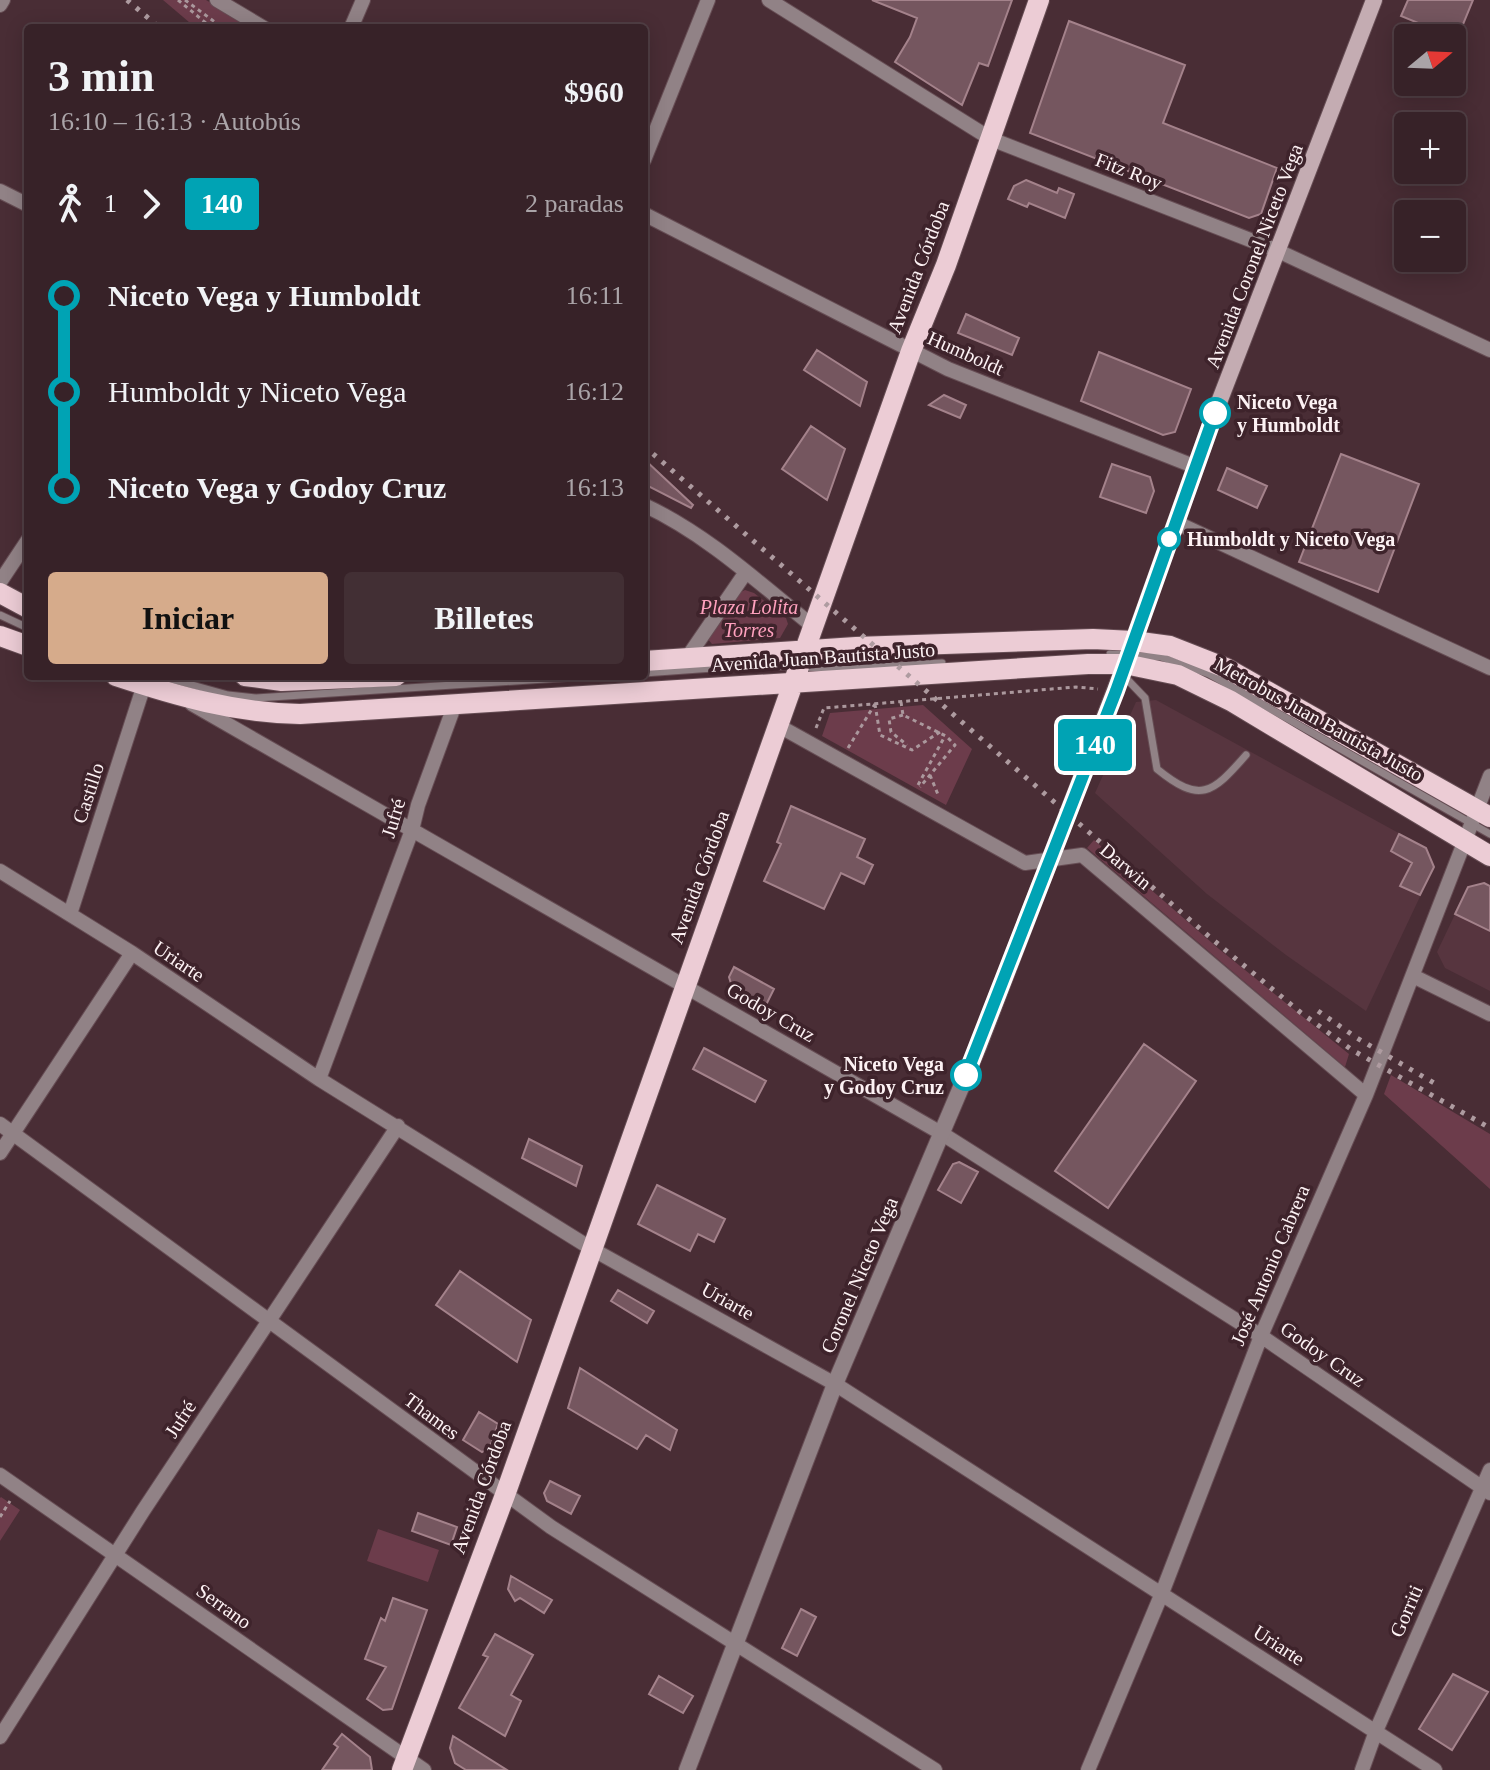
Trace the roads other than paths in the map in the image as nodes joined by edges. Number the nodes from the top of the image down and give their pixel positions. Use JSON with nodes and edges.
{"nodes":[{"id":1,"x":3,"y":0,"type":"edge"},
{"id":2,"x":217,"y":0,"type":"edge"},
{"id":3,"x":363,"y":0,"type":"edge"},
{"id":4,"x":708,"y":0,"type":"edge"},
{"id":5,"x":769,"y":0,"type":"edge"},
{"id":6,"x":1039,"y":0,"type":"edge"},
{"id":7,"x":1374,"y":0,"type":"edge"},
{"id":8,"x":0,"y":5,"type":"edge"},
{"id":9,"x":257,"y":24,"type":"edge"},
{"id":10,"x":353,"y":24,"type":"edge"},
{"id":11,"x":991,"y":139,"type":"junction"},
{"id":12,"x":648,"y":150,"type":"edge"},
{"id":13,"x":0,"y":191,"type":"edge"},
{"id":14,"x":24,"y":203,"type":"edge"},
{"id":15,"x":648,"y":216,"type":"edge"},
{"id":16,"x":1276,"y":250,"type":"junction"},
{"id":17,"x":1490,"y":350,"type":"edge"},
{"id":18,"x":911,"y":351,"type":"junction"},
{"id":19,"x":1196,"y":467,"type":"junction"},
{"id":20,"x":648,"y":507,"type":"edge"},
{"id":21,"x":1175,"y":522,"type":"junction"},
{"id":22,"x":24,"y":546,"type":"edge"},
{"id":23,"x":746,"y":572,"type":"junction"},
{"id":24,"x":0,"y":582,"type":"edge"},
{"id":25,"x":0,"y":593,"type":"edge"},
{"id":26,"x":24,"y":606,"type":"edge"},
{"id":27,"x":0,"y":615,"type":"edge"},
{"id":28,"x":24,"y":626,"type":"edge"},
{"id":29,"x":815,"y":628,"type":"junction"},
{"id":30,"x":0,"y":636,"type":"edge"},
{"id":31,"x":24,"y":645,"type":"edge"},
{"id":32,"x":687,"y":658,"type":"junction"},
{"id":33,"x":1127,"y":658,"type":"junction"},
{"id":34,"x":996,"y":660,"type":"dead end"},
{"id":35,"x":648,"y":661,"type":"edge"},
{"id":36,"x":952,"y":663,"type":"dead end"},
{"id":37,"x":801,"y":666,"type":"junction"},
{"id":38,"x":1490,"y":668,"type":"edge"},
{"id":39,"x":648,"y":673,"type":"edge"},
{"id":40,"x":529,"y":680,"type":"edge"},
{"id":41,"x":152,"y":681,"type":"edge"},
{"id":42,"x":177,"y":696,"type":"junction"},
{"id":43,"x":455,"y":704,"type":"junction"},
{"id":44,"x":779,"y":726,"type":"junction"},
{"id":45,"x":1246,"y":755,"type":"dead end"},
{"id":46,"x":1490,"y":776,"type":"edge"},
{"id":47,"x":1074,"y":798,"type":"joint"},
{"id":48,"x":1476,"y":823,"type":"edge"},
{"id":49,"x":412,"y":830,"type":"junction"},
{"id":50,"x":1490,"y":834,"type":"edge"},
{"id":51,"x":1490,"y":856,"type":"edge"},
{"id":52,"x":1049,"y":860,"type":"junction"},
{"id":53,"x":0,"y":871,"type":"edge"},
{"id":54,"x":70,"y":914,"type":"junction"},
{"id":55,"x":132,"y":953,"type":"junction"},
{"id":56,"x":1413,"y":976,"type":"junction"},
{"id":57,"x":686,"y":987,"type":"junction"},
{"id":58,"x":1490,"y":1014,"type":"edge"},
{"id":59,"x":319,"y":1079,"type":"junction"},
{"id":60,"x":1366,"y":1095,"type":"junction"},
{"id":61,"x":0,"y":1124,"type":"edge"},
{"id":62,"x":398,"y":1126,"type":"junction"},
{"id":63,"x":13,"y":1133,"type":"junction"},
{"id":64,"x":941,"y":1133,"type":"junction"},
{"id":65,"x":0,"y":1153,"type":"edge"},
{"id":66,"x":592,"y":1249,"type":"junction"},
{"id":67,"x":269,"y":1319,"type":"junction"},
{"id":68,"x":1261,"y":1336,"type":"junction"},
{"id":69,"x":835,"y":1384,"type":"junction"},
{"id":70,"x":1490,"y":1470,"type":"edge"},
{"id":71,"x":0,"y":1475,"type":"edge"},
{"id":72,"x":1486,"y":1490,"type":"edge"},
{"id":73,"x":505,"y":1495,"type":"junction"},
{"id":74,"x":116,"y":1553,"type":"junction"},
{"id":75,"x":1162,"y":1593,"type":"junction"},
{"id":76,"x":735,"y":1644,"type":"junction"},
{"id":77,"x":1376,"y":1731,"type":"junction"},
{"id":78,"x":0,"y":1737,"type":"edge"},
{"id":79,"x":404,"y":1764,"type":"edge"},
{"id":80,"x":424,"y":1770,"type":"edge"},
{"id":81,"x":687,"y":1770,"type":"edge"},
{"id":82,"x":935,"y":1770,"type":"edge"},
{"id":83,"x":1088,"y":1770,"type":"edge"},
{"id":84,"x":1362,"y":1770,"type":"edge"},
{"id":85,"x":1435,"y":1770,"type":"edge"}],
"edges":[{"from":1,"to":8,"type":"street"},
{"from":2,"to":9,"type":"street"},
{"from":3,"to":10,"type":"street"},
{"from":4,"to":12,"type":"street"},
{"from":5,"to":11,"type":"street","name":"Fitz Roy"},
{"from":6,"to":11,"type":"main road","name":"Avenida Córdoba"},
{"from":7,"to":16,"type":"main road","name":"Avenida Coronel Niceto Vega"},
{"from":11,"to":16,"type":"street","name":"Fitz Roy"},
{"from":11,"to":18,"type":"main road","name":"Avenida Córdoba"},
{"from":13,"to":14,"type":"street"},
{"from":15,"to":18,"type":"street","name":"Humboldt"},
{"from":16,"to":17,"type":"street","name":"Fitz Roy"},
{"from":16,"to":19,"type":"main road","name":"Avenida Coronel Niceto Vega"},
{"from":18,"to":19,"type":"street","name":"Humboldt"},
{"from":18,"to":29,"type":"main road","name":"Avenida Córdoba"},
{"from":19,"to":21,"type":"main road","name":"Avenida Coronel Niceto Vega"},
{"from":20,"to":23,"type":"street"},
{"from":21,"to":33,"type":"main road","name":"Avenida Coronel Niceto Vega"},
{"from":21,"to":38,"type":"street"},
{"from":22,"to":24,"type":"street"},
{"from":23,"to":29,"type":"street"},
{"from":23,"to":32,"type":"street"},
{"from":25,"to":26,"type":"main road"},
{"from":27,"to":28,"type":"lane"},
{"from":29,"to":37,"type":"main road","name":"Avenida Córdoba"},
{"from":30,"to":31,"type":"main road"},
{"from":32,"to":35,"type":"main road","name":"Avenida Juan Bautista Justo"},
{"from":32,"to":37,"type":"main road","name":"Avenida Juan Bautista Justo"},
{"from":33,"to":34,"type":"lane"},
{"from":33,"to":37,"type":"main road","name":"Avenida Juan Bautista Justo"},
{"from":33,"to":37,"type":"main road","name":"Avenida Juan Bautista Justo"},
{"from":33,"to":45,"type":"lane"},
{"from":33,"to":47,"type":"street","name":"Avenida Coronel Niceto Vega"},
{"from":33,"to":48,"type":"main road","name":"Avenida Juan Bautista Justo"},
{"from":33,"to":48,"type":"main road","name":"Avenida Juan Bautista Justo"},
{"from":36,"to":37,"type":"lane"},
{"from":37,"to":39,"type":"lane"},
{"from":37,"to":43,"type":"main road","name":"Avenida Juan Bautista Justo"},
{"from":37,"to":44,"type":"main road","name":"Avenida Córdoba"},
{"from":40,"to":41,"type":"lane"},
{"from":41,"to":42,"type":"main road","name":"Avenida Juan Bautista Justo"},
{"from":41,"to":54,"type":"street","name":"Castillo"},
{"from":42,"to":43,"type":"main road","name":"Avenida Juan Bautista Justo"},
{"from":42,"to":49,"type":"street","name":"Godoy Cruz"},
{"from":43,"to":49,"type":"street","name":"Jufré"},
{"from":44,"to":52,"type":"street","name":"Darwin"},
{"from":44,"to":57,"type":"main road","name":"Avenida Córdoba"},
{"from":46,"to":48,"type":"street","name":"José Antonio Cabrera"},
{"from":47,"to":52,"type":"street","name":"Coronel Niceto Vega"},
{"from":48,"to":50,"type":"lane"},
{"from":48,"to":51,"type":"main road","name":"Avenida Juan Bautista Justo"},
{"from":48,"to":56,"type":"street","name":"José Antonio Cabrera"},
{"from":49,"to":57,"type":"street","name":"Godoy Cruz"},
{"from":49,"to":59,"type":"street","name":"Jufré"},
{"from":52,"to":60,"type":"street","name":"Darwin"},
{"from":52,"to":64,"type":"street","name":"Coronel Niceto Vega"},
{"from":53,"to":54,"type":"street","name":"Uriarte"},
{"from":54,"to":55,"type":"street","name":"Uriarte"},
{"from":55,"to":59,"type":"street","name":"Uriarte"},
{"from":55,"to":63,"type":"street"},
{"from":56,"to":58,"type":"street"},
{"from":56,"to":60,"type":"street","name":"José Antonio Cabrera"},
{"from":57,"to":64,"type":"street","name":"Godoy Cruz"},
{"from":57,"to":66,"type":"main road","name":"Avenida Córdoba"},
{"from":59,"to":62,"type":"street","name":"Uriarte"},
{"from":60,"to":68,"type":"street","name":"José Antonio Cabrera"},
{"from":61,"to":63,"type":"street","name":"Thames"},
{"from":62,"to":66,"type":"street","name":"Uriarte"},
{"from":62,"to":67,"type":"street","name":"Jufré"},
{"from":63,"to":65,"type":"street"},
{"from":63,"to":67,"type":"street","name":"Thames"},
{"from":64,"to":68,"type":"street","name":"Godoy Cruz"},
{"from":64,"to":69,"type":"street","name":"Coronel Niceto Vega"},
{"from":66,"to":69,"type":"street","name":"Uriarte"},
{"from":66,"to":73,"type":"main road","name":"Avenida Córdoba"},
{"from":67,"to":73,"type":"street","name":"Thames"},
{"from":67,"to":74,"type":"street","name":"Jufré"},
{"from":68,"to":72,"type":"street","name":"Godoy Cruz"},
{"from":68,"to":75,"type":"street","name":"José Antonio Cabrera"},
{"from":69,"to":75,"type":"street","name":"Uriarte"},
{"from":69,"to":76,"type":"street","name":"Coronel Niceto Vega"},
{"from":70,"to":72,"type":"street","name":"Gorriti"},
{"from":71,"to":74,"type":"street","name":"Serrano"},
{"from":72,"to":77,"type":"street","name":"Gorriti"},
{"from":73,"to":76,"type":"street","name":"Thames"},
{"from":73,"to":79,"type":"main road","name":"Avenida Córdoba"},
{"from":74,"to":78,"type":"street","name":"Jufré"},
{"from":74,"to":79,"type":"street","name":"Serrano"},
{"from":75,"to":77,"type":"street","name":"Uriarte"},
{"from":75,"to":83,"type":"street","name":"José Antonio Cabrera"},
{"from":76,"to":81,"type":"street","name":"Coronel Niceto Vega"},
{"from":76,"to":82,"type":"street","name":"Thames"},
{"from":77,"to":84,"type":"street","name":"Gorriti"},
{"from":77,"to":85,"type":"street","name":"Uriarte"},
{"from":79,"to":80,"type":"street","name":"Serrano"}]}
